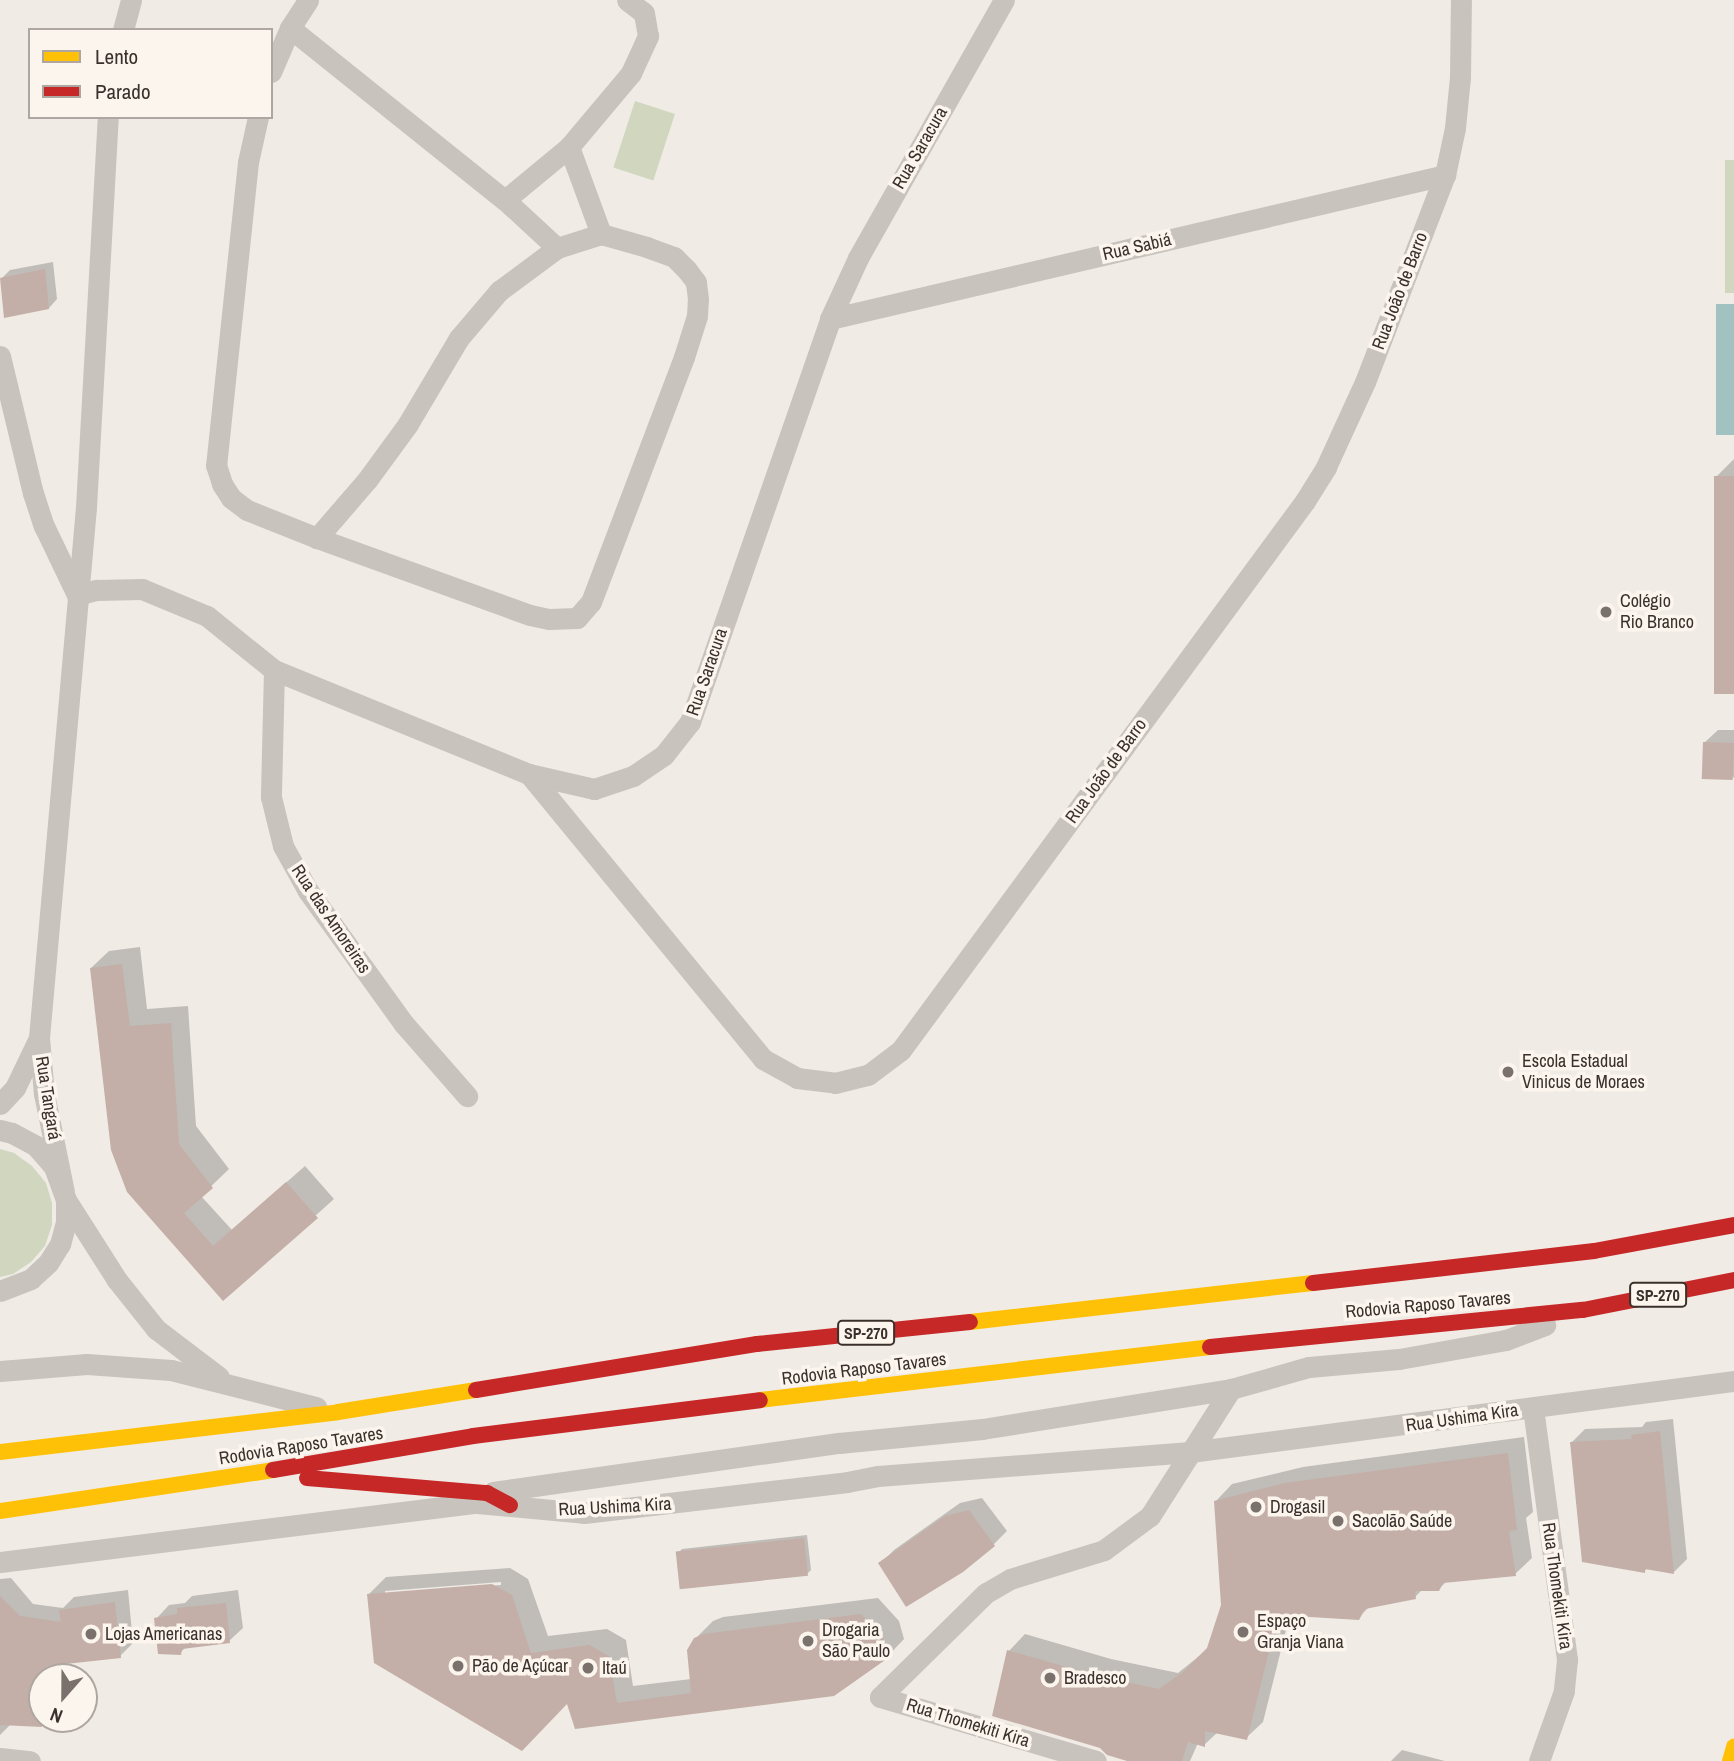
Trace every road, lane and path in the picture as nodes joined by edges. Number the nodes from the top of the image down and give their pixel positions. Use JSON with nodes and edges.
{"nodes":[{"id":1,"x":131,"y":0,"type":"edge"},
{"id":2,"x":307,"y":0,"type":"edge"},
{"id":3,"x":627,"y":0,"type":"edge"},
{"id":4,"x":1004,"y":0,"type":"edge"},
{"id":5,"x":1461,"y":0,"type":"edge"},
{"id":6,"x":124,"y":28,"type":"edge"},
{"id":7,"x":289,"y":28,"type":"junction"},
{"id":8,"x":273,"y":67,"type":"edge"},
{"id":9,"x":108,"y":119,"type":"edge"},
{"id":10,"x":258,"y":119,"type":"edge"},
{"id":11,"x":569,"y":147,"type":"junction"},
{"id":12,"x":1445,"y":175,"type":"junction"},
{"id":13,"x":505,"y":200,"type":"junction"},
{"id":14,"x":601,"y":234,"type":"junction"},
{"id":15,"x":557,"y":248,"type":"junction"},
{"id":16,"x":830,"y":319,"type":"junction"},
{"id":17,"x":0,"y":356,"type":"edge"},
{"id":18,"x":317,"y":538,"type":"junction"},
{"id":19,"x":77,"y":595,"type":"junction"},
{"id":20,"x":275,"y":670,"type":"junction"},
{"id":21,"x":529,"y":774,"type":"junction"},
{"id":22,"x":39,"y":1038,"type":"junction"},
{"id":23,"x":467,"y":1096,"type":"dead end"},
{"id":24,"x":0,"y":1104,"type":"edge"},
{"id":25,"x":0,"y":1130,"type":"edge"},
{"id":26,"x":65,"y":1196,"type":"junction"},
{"id":27,"x":1683,"y":1218,"type":"dead end"},
{"id":28,"x":1734,"y":1225,"type":"edge"},
{"id":29,"x":1594,"y":1251,"type":"junction"},
{"id":30,"x":1732,"y":1281,"type":"edge"},
{"id":31,"x":0,"y":1291,"type":"edge"},
{"id":32,"x":1583,"y":1310,"type":"junction"},
{"id":33,"x":0,"y":1371,"type":"edge"},
{"id":34,"x":223,"y":1381,"type":"junction"},
{"id":35,"x":1734,"y":1381,"type":"edge"},
{"id":36,"x":1231,"y":1389,"type":"junction"},
{"id":37,"x":1533,"y":1408,"type":"junction"},
{"id":38,"x":338,"y":1412,"type":"junction"},
{"id":39,"x":0,"y":1452,"type":"edge"},
{"id":40,"x":1190,"y":1452,"type":"junction"},
{"id":41,"x":254,"y":1473,"type":"junction"},
{"id":42,"x":487,"y":1493,"type":"junction"},
{"id":43,"x":510,"y":1505,"type":"junction"},
{"id":44,"x":0,"y":1511,"type":"edge"},
{"id":45,"x":0,"y":1562,"type":"edge"},
{"id":46,"x":1734,"y":1747,"type":"edge"},
{"id":47,"x":0,"y":1758,"type":"edge"},
{"id":48,"x":30,"y":1761,"type":"edge"},
{"id":49,"x":1096,"y":1761,"type":"edge"},
{"id":50,"x":1539,"y":1761,"type":"edge"},
{"id":51,"x":1730,"y":1761,"type":"edge"}],
"edges":[{"from":1,"to":6,"type":"street"},
{"from":2,"to":7,"type":"street"},
{"from":3,"to":11,"type":"street"},
{"from":4,"to":16,"type":"street","name":"Rua Saracura"},
{"from":5,"to":12,"type":"street","name":"Rua João de Barro"},
{"from":7,"to":8,"type":"street"},
{"from":7,"to":13,"type":"street"},
{"from":9,"to":19,"type":"street"},
{"from":10,"to":18,"type":"street"},
{"from":11,"to":13,"type":"street"},
{"from":11,"to":14,"type":"street"},
{"from":12,"to":16,"type":"street","name":"Rua Sabiá"},
{"from":12,"to":21,"type":"street","name":"Rua João de Barro"},
{"from":13,"to":15,"type":"street"},
{"from":14,"to":15,"type":"street"},
{"from":14,"to":18,"type":"street"},
{"from":15,"to":18,"type":"street"},
{"from":16,"to":21,"type":"street","name":"Rua Saracura"},
{"from":17,"to":19,"type":"street"},
{"from":19,"to":20,"type":"street","name":"Rua Saracura"},
{"from":19,"to":22,"type":"street"},
{"from":20,"to":21,"type":"street","name":"Rua Saracura"},
{"from":20,"to":23,"type":"street","name":"Rua das Amoreiras"},
{"from":22,"to":24,"type":"street","name":"Rua Tangará"},
{"from":22,"to":26,"type":"street","name":"Rua Tangará"},
{"from":25,"to":26,"type":"street"},
{"from":26,"to":31,"type":"street"},
{"from":26,"to":34,"type":"street"},
{"from":27,"to":29,"type":"main road"},
{"from":28,"to":29,"type":"main road","name":"Rodovia Raposo Tavares","number":"SP-270"},
{"from":29,"to":38,"type":"main road","name":"Rodovia Raposo Tavares","number":"SP-270"},
{"from":30,"to":32,"type":"main road","name":"Rodovia Raposo Tavares","number":"SP-270"},
{"from":32,"to":36,"type":"street"},
{"from":32,"to":41,"type":"main road","name":"Rodovia Raposo Tavares","number":"SP-270"},
{"from":33,"to":34,"type":"street"},
{"from":34,"to":38,"type":"street"},
{"from":35,"to":37,"type":"street","name":"Rua Ushima Kira"},
{"from":36,"to":40,"type":"street"},
{"from":36,"to":42,"type":"street"},
{"from":37,"to":40,"type":"street","name":"Rua Ushima Kira"},
{"from":37,"to":50,"type":"street","name":"Rua Thomekiti Kira"},
{"from":38,"to":39,"type":"main road","name":"Rodovia Raposo Tavares","number":"SP-270"},
{"from":40,"to":43,"type":"street","name":"Rua Ushima Kira"},
{"from":40,"to":49,"type":"street","name":"Rua Thomekiti Kira"},
{"from":41,"to":42,"type":"main road"},
{"from":41,"to":44,"type":"main road","name":"Rodovia Raposo Tavares","number":"SP-270"},
{"from":42,"to":43,"type":"main road"},
{"from":43,"to":45,"type":"street","name":"Rua Ushima Kira"},
{"from":46,"to":51,"type":"main road"},
{"from":47,"to":48,"type":"street"}]}
